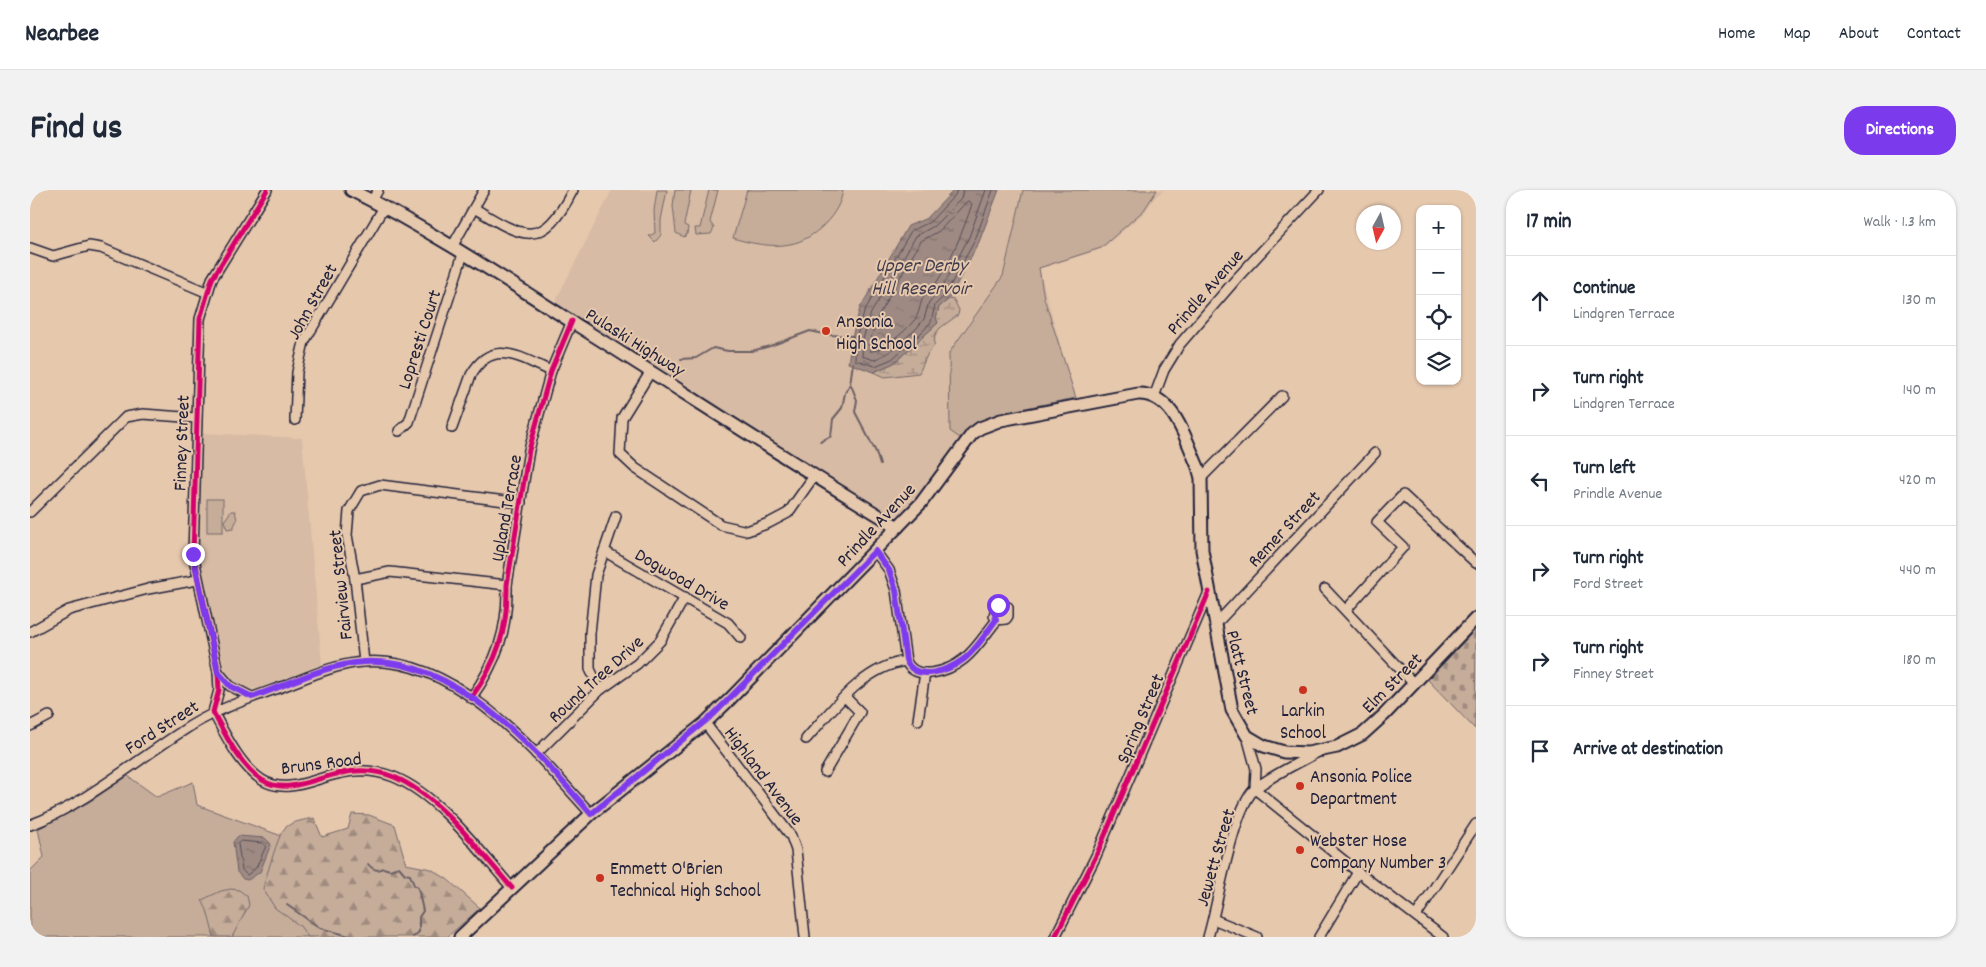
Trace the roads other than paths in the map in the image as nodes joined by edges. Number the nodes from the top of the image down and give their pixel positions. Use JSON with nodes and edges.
{"nodes":[{"id":1,"x":268,"y":190,"type":"edge"},
{"id":2,"x":351,"y":190,"type":"edge"},
{"id":3,"x":378,"y":190,"type":"edge"},
{"id":4,"x":484,"y":190,"type":"edge"},
{"id":5,"x":573,"y":190,"type":"edge"},
{"id":6,"x":1319,"y":190,"type":"edge"},
{"id":7,"x":372,"y":201,"type":"junction"},
{"id":8,"x":384,"y":207,"type":"junction"},
{"id":9,"x":474,"y":208,"type":"junction"},
{"id":10,"x":452,"y":247,"type":"junction"},
{"id":11,"x":30,"y":248,"type":"edge"},
{"id":12,"x":463,"y":254,"type":"junction"},
{"id":13,"x":206,"y":292,"type":"junction"},
{"id":14,"x":572,"y":322,"type":"junction"},
{"id":15,"x":551,"y":371,"type":"junction"},
{"id":16,"x":651,"y":371,"type":"junction"},
{"id":17,"x":1154,"y":396,"type":"junction"},
{"id":18,"x":1282,"y":396,"type":"dead end"},
{"id":19,"x":196,"y":418,"type":"junction"},
{"id":20,"x":295,"y":420,"type":"dead end"},
{"id":21,"x":452,"y":428,"type":"dead end"},
{"id":22,"x":399,"y":431,"type":"dead end"},
{"id":23,"x":1375,"y":453,"type":"dead end"},
{"id":24,"x":814,"y":476,"type":"junction"},
{"id":25,"x":1201,"y":478,"type":"junction"},
{"id":26,"x":521,"y":502,"type":"junction"},
{"id":27,"x":30,"y":512,"type":"edge"},
{"id":28,"x":616,"y":516,"type":"dead end"},
{"id":29,"x":898,"y":527,"type":"junction"},
{"id":30,"x":604,"y":551,"type":"junction"},
{"id":31,"x":875,"y":551,"type":"junction"},
{"id":32,"x":1476,"y":563,"type":"edge"},
{"id":33,"x":355,"y":579,"type":"junction"},
{"id":34,"x":197,"y":580,"type":"junction"},
{"id":35,"x":507,"y":585,"type":"junction"},
{"id":36,"x":1325,"y":589,"type":"dead end"},
{"id":37,"x":1209,"y":592,"type":"junction"},
{"id":38,"x":685,"y":597,"type":"junction"},
{"id":39,"x":1346,"y":610,"type":"junction"},
{"id":40,"x":1476,"y":618,"type":"edge"},
{"id":41,"x":996,"y":620,"type":"dead end"},
{"id":42,"x":1215,"y":625,"type":"junction"},
{"id":43,"x":30,"y":632,"type":"edge"},
{"id":44,"x":741,"y":638,"type":"dead end"},
{"id":45,"x":906,"y":660,"type":"junction"},
{"id":46,"x":364,"y":662,"type":"junction"},
{"id":47,"x":218,"y":672,"type":"junction"},
{"id":48,"x":925,"y":673,"type":"junction"},
{"id":49,"x":1414,"y":684,"type":"junction"},
{"id":50,"x":600,"y":690,"type":"junction"},
{"id":51,"x":252,"y":697,"type":"junction"},
{"id":52,"x":845,"y":697,"type":"junction"},
{"id":53,"x":471,"y":698,"type":"junction"},
{"id":54,"x":213,"y":712,"type":"junction"},
{"id":55,"x":49,"y":716,"type":"dead end"},
{"id":56,"x":918,"y":720,"type":"dead end"},
{"id":57,"x":705,"y":723,"type":"junction"},
{"id":58,"x":30,"y":726,"type":"edge"},
{"id":59,"x":1247,"y":736,"type":"junction"},
{"id":60,"x":806,"y":739,"type":"dead end"},
{"id":61,"x":1319,"y":752,"type":"junction"},
{"id":62,"x":536,"y":754,"type":"junction"},
{"id":63,"x":825,"y":772,"type":"dead end"},
{"id":64,"x":1255,"y":789,"type":"junction"},
{"id":65,"x":591,"y":814,"type":"junction"},
{"id":66,"x":1476,"y":824,"type":"edge"},
{"id":67,"x":30,"y":825,"type":"edge"},
{"id":68,"x":1358,"y":872,"type":"junction"},
{"id":69,"x":512,"y":888,"type":"junction"},
{"id":70,"x":1416,"y":916,"type":"junction"},
{"id":71,"x":1213,"y":919,"type":"junction"},
{"id":72,"x":804,"y":936,"type":"edge"},
{"id":73,"x":460,"y":937,"type":"edge"},
{"id":74,"x":1055,"y":937,"type":"edge"},
{"id":75,"x":1208,"y":937,"type":"edge"},
{"id":76,"x":1257,"y":937,"type":"edge"},
{"id":77,"x":1319,"y":937,"type":"edge"},
{"id":78,"x":1443,"y":937,"type":"edge"}],
"edges":[{"from":1,"to":13,"type":"street","name":"Finney Street"},
{"from":2,"to":7,"type":"main road","name":"Pulaski Highway"},
{"from":3,"to":7,"type":"street"},
{"from":4,"to":9,"type":"street"},
{"from":5,"to":9,"type":"street"},
{"from":6,"to":17,"type":"street","name":"Prindle Avenue"},
{"from":7,"to":8,"type":"main road","name":"Pulaski Highway"},
{"from":8,"to":10,"type":"main road","name":"Pulaski Highway"},
{"from":8,"to":20,"type":"street","name":"John Street"},
{"from":9,"to":10,"type":"street"},
{"from":10,"to":12,"type":"main road","name":"Pulaski Highway"},
{"from":11,"to":13,"type":"street"},
{"from":12,"to":14,"type":"main road","name":"Pulaski Highway"},
{"from":12,"to":22,"type":"street","name":"Lopresti Court"},
{"from":13,"to":19,"type":"street","name":"Finney Street"},
{"from":14,"to":15,"type":"street","name":"Upland Terrace"},
{"from":14,"to":16,"type":"main road","name":"Pulaski Highway"},
{"from":15,"to":21,"type":"street"},
{"from":15,"to":26,"type":"street","name":"Upland Terrace"},
{"from":16,"to":24,"type":"main road","name":"Pulaski Highway"},
{"from":16,"to":24,"type":"street"},
{"from":17,"to":25,"type":"main road","name":"Platt Street"},
{"from":17,"to":29,"type":"main road","name":"Prindle Avenue"},
{"from":18,"to":25,"type":"street"},
{"from":19,"to":27,"type":"street"},
{"from":19,"to":34,"type":"street","name":"Finney Street"},
{"from":23,"to":42,"type":"street","name":"Remer Street"},
{"from":24,"to":29,"type":"main road","name":"Pulaski Highway"},
{"from":25,"to":37,"type":"main road","name":"Platt Street"},
{"from":26,"to":33,"type":"street","name":"Fairview Street"},
{"from":26,"to":35,"type":"street","name":"Upland Terrace"},
{"from":28,"to":30,"type":"street"},
{"from":29,"to":31,"type":"main road","name":"Prindle Avenue"},
{"from":30,"to":38,"type":"street","name":"Dogwood Drive"},
{"from":30,"to":50,"type":"street"},
{"from":31,"to":45,"type":"street"},
{"from":31,"to":57,"type":"main road","name":"Prindle Avenue"},
{"from":32,"to":39,"type":"street"},
{"from":33,"to":35,"type":"street"},
{"from":33,"to":46,"type":"street","name":"Fairview Street"},
{"from":34,"to":43,"type":"street"},
{"from":34,"to":47,"type":"street","name":"Finney Street"},
{"from":35,"to":53,"type":"street","name":"Upland Terrace"},
{"from":36,"to":39,"type":"street"},
{"from":37,"to":42,"type":"main road","name":"Platt Street"},
{"from":37,"to":74,"type":"street","name":"Spring Street"},
{"from":38,"to":44,"type":"street","name":"Dogwood Drive"},
{"from":38,"to":50,"type":"street","name":"Round Tree Drive"},
{"from":39,"to":49,"type":"street"},
{"from":40,"to":49,"type":"main road","name":"Elm Street"},
{"from":41,"to":48,"type":"street"},
{"from":42,"to":59,"type":"main road","name":"Platt Street"},
{"from":45,"to":48,"type":"street"},
{"from":45,"to":52,"type":"street"},
{"from":46,"to":51,"type":"street","name":"Ford Street"},
{"from":46,"to":53,"type":"street","name":"Ford Street"},
{"from":47,"to":51,"type":"street"},
{"from":47,"to":54,"type":"street","name":"Finney Street"},
{"from":48,"to":56,"type":"street"},
{"from":49,"to":61,"type":"main road","name":"Elm Street"},
{"from":50,"to":62,"type":"street","name":"Round Tree Drive"},
{"from":51,"to":54,"type":"street","name":"Ford Street"},
{"from":52,"to":60,"type":"street"},
{"from":52,"to":63,"type":"street"},
{"from":53,"to":62,"type":"street","name":"Ford Street"},
{"from":54,"to":67,"type":"street","name":"Ford Street"},
{"from":54,"to":69,"type":"street","name":"Bruns Road"},
{"from":55,"to":58,"type":"street"},
{"from":57,"to":65,"type":"main road","name":"Prindle Avenue"},
{"from":57,"to":72,"type":"street","name":"Highland Avenue"},
{"from":59,"to":61,"type":"main road","name":"Elm Street"},
{"from":59,"to":64,"type":"street","name":"Platt Street"},
{"from":61,"to":64,"type":"street","name":"Elm Street"},
{"from":62,"to":65,"type":"street","name":"Ford Street"},
{"from":64,"to":68,"type":"street"},
{"from":64,"to":71,"type":"street","name":"Jewett Street"},
{"from":65,"to":69,"type":"main road","name":"Prindle Avenue"},
{"from":66,"to":70,"type":"street"},
{"from":68,"to":70,"type":"street"},
{"from":68,"to":77,"type":"street"},
{"from":69,"to":73,"type":"main road","name":"Prindle Avenue"},
{"from":70,"to":78,"type":"street"},
{"from":71,"to":75,"type":"street","name":"Jewett Street"},
{"from":71,"to":76,"type":"street"}]}
